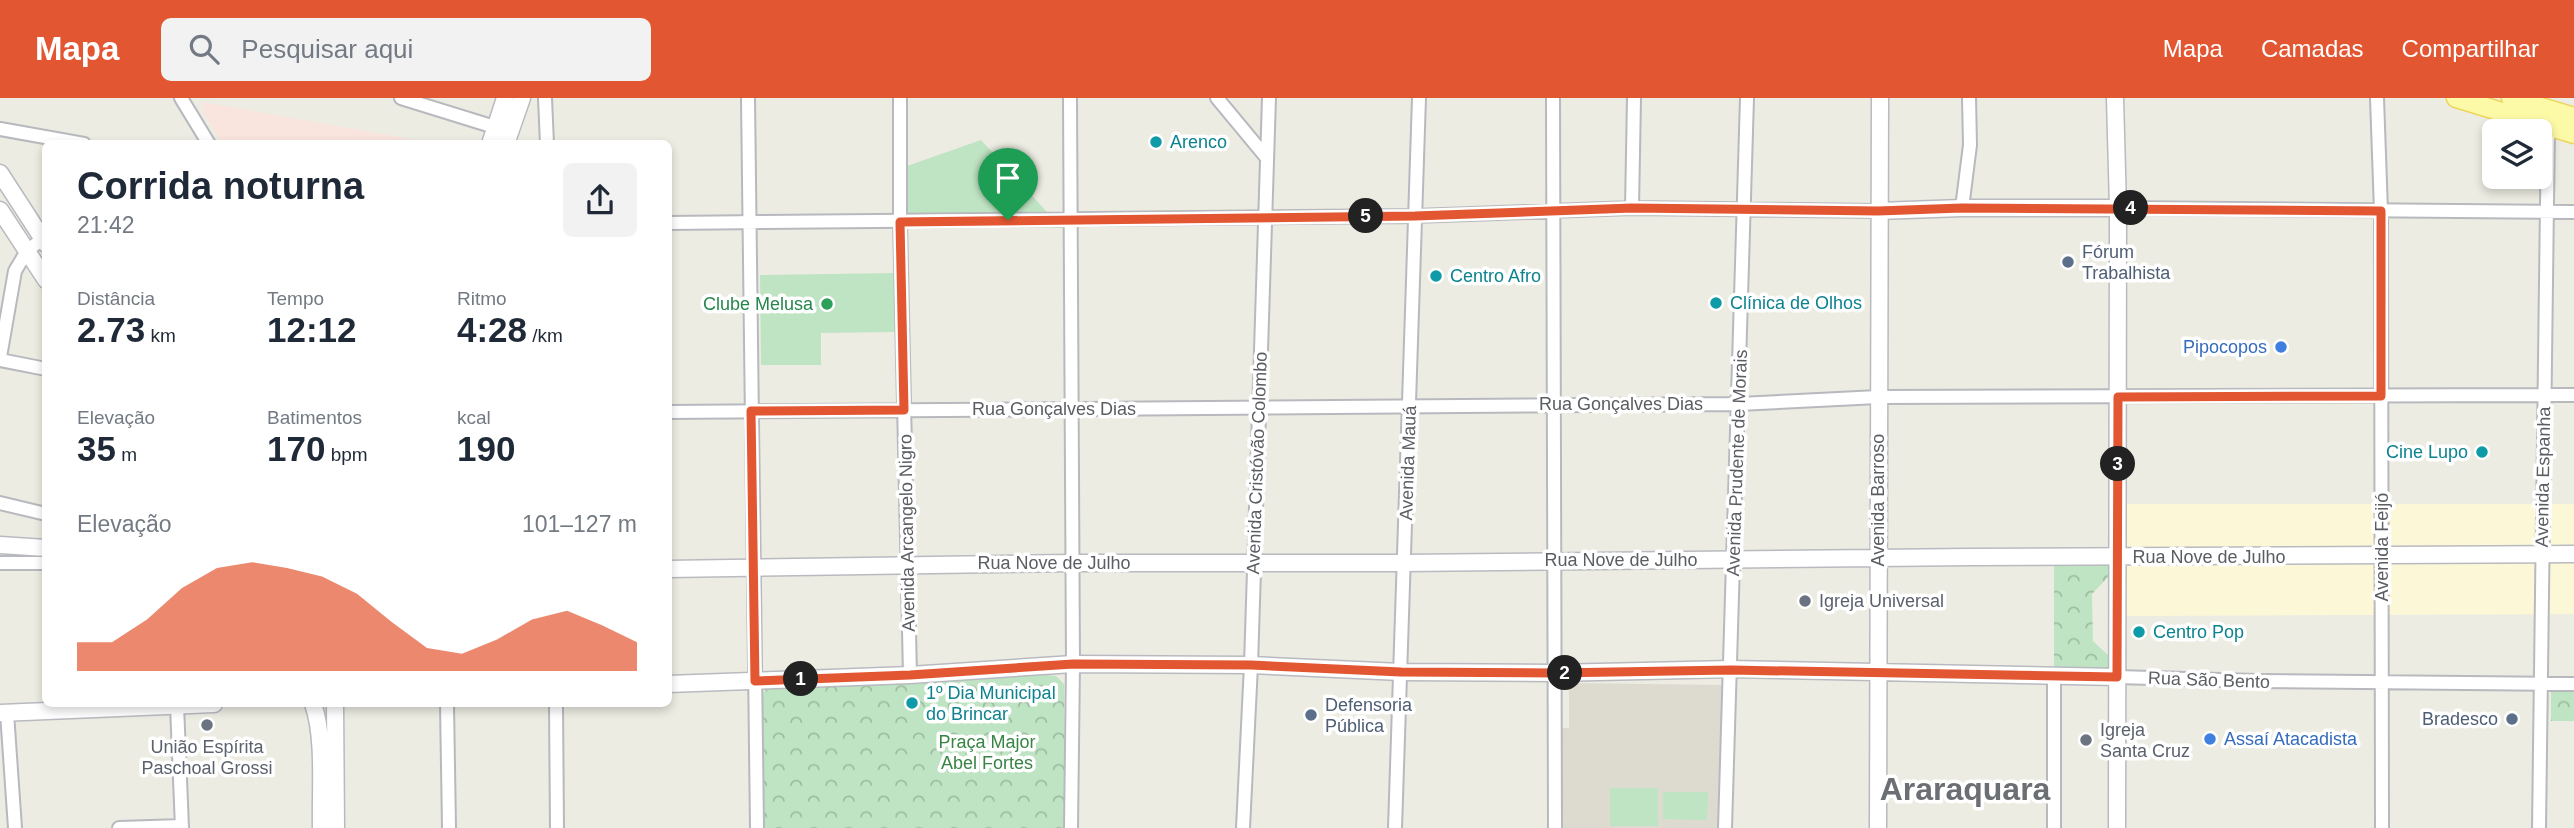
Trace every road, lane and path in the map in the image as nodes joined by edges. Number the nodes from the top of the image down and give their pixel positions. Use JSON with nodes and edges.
{"nodes":[{"id":1,"x":181,"y":98,"type":"edge"},
{"id":2,"x":401,"y":98,"type":"edge"},
{"id":3,"x":505,"y":98,"type":"edge"},
{"id":4,"x":522,"y":98,"type":"edge"},
{"id":5,"x":545,"y":98,"type":"edge"},
{"id":6,"x":748,"y":98,"type":"edge"},
{"id":7,"x":901,"y":98,"type":"edge"},
{"id":8,"x":1070,"y":98,"type":"edge"},
{"id":9,"x":1217,"y":98,"type":"edge"},
{"id":10,"x":1269,"y":98,"type":"edge"},
{"id":11,"x":1419,"y":98,"type":"edge"},
{"id":12,"x":1553,"y":98,"type":"edge"},
{"id":13,"x":1634,"y":98,"type":"edge"},
{"id":14,"x":1747,"y":98,"type":"edge"},
{"id":15,"x":1880,"y":98,"type":"edge"},
{"id":16,"x":1969,"y":98,"type":"edge"},
{"id":17,"x":2115,"y":98,"type":"edge"},
{"id":18,"x":2378,"y":98,"type":"edge"},
{"id":19,"x":2456,"y":98,"type":"edge"},
{"id":20,"x":2511,"y":98,"type":"edge"},
{"id":21,"x":2548,"y":111,"type":"edge"},
{"id":22,"x":2574,"y":117,"type":"edge"},
{"id":23,"x":0,"y":129,"type":"edge"},
{"id":24,"x":504,"y":134,"type":"edge"},
{"id":25,"x":2574,"y":134,"type":"edge"},
{"id":26,"x":62,"y":140,"type":"edge"},
{"id":27,"x":207,"y":140,"type":"edge"},
{"id":28,"x":547,"y":140,"type":"edge"},
{"id":29,"x":1266,"y":157,"type":"junction"},
{"id":30,"x":0,"y":173,"type":"edge"},
{"id":31,"x":1882,"y":173,"type":"junction"},
{"id":32,"x":1632,"y":208,"type":"junction"},
{"id":33,"x":1962,"y":208,"type":"junction"},
{"id":34,"x":2118,"y":208,"type":"junction"},
{"id":35,"x":1743,"y":209,"type":"junction"},
{"id":36,"x":0,"y":210,"type":"edge"},
{"id":37,"x":1553,"y":210,"type":"junction"},
{"id":38,"x":1878,"y":211,"type":"junction"},
{"id":39,"x":1900,"y":211,"type":"junction"},
{"id":40,"x":2381,"y":211,"type":"junction"},
{"id":41,"x":2546,"y":211,"type":"junction"},
{"id":42,"x":2574,"y":212,"type":"edge"},
{"id":43,"x":1415,"y":216,"type":"junction"},
{"id":44,"x":1264,"y":218,"type":"junction"},
{"id":45,"x":1070,"y":219,"type":"junction"},
{"id":46,"x":900,"y":222,"type":"junction"},
{"id":47,"x":672,"y":223,"type":"edge"},
{"id":48,"x":751,"y":223,"type":"junction"},
{"id":49,"x":4,"y":224,"type":"edge"},
{"id":50,"x":42,"y":234,"type":"edge"},
{"id":51,"x":42,"y":235,"type":"edge"},
{"id":52,"x":42,"y":236,"type":"edge"},
{"id":53,"x":27,"y":251,"type":"junction"},
{"id":54,"x":42,"y":274,"type":"edge"},
{"id":55,"x":0,"y":359,"type":"edge"},
{"id":56,"x":42,"y":368,"type":"edge"},
{"id":57,"x":2543,"y":395,"type":"junction"},
{"id":58,"x":2574,"y":395,"type":"edge"},
{"id":59,"x":2381,"y":396,"type":"junction"},
{"id":60,"x":1878,"y":397,"type":"junction"},
{"id":61,"x":2118,"y":397,"type":"junction"},
{"id":62,"x":1554,"y":404,"type":"junction"},
{"id":63,"x":1739,"y":404,"type":"junction"},
{"id":64,"x":1410,"y":406,"type":"junction"},
{"id":65,"x":1259,"y":408,"type":"junction"},
{"id":66,"x":1071,"y":409,"type":"junction"},
{"id":67,"x":904,"y":410,"type":"junction"},
{"id":68,"x":751,"y":411,"type":"junction"},
{"id":69,"x":672,"y":412,"type":"edge"},
{"id":70,"x":0,"y":503,"type":"edge"},
{"id":71,"x":42,"y":513,"type":"edge"},
{"id":72,"x":0,"y":545,"type":"edge"},
{"id":73,"x":42,"y":548,"type":"edge"},
{"id":74,"x":2574,"y":554,"type":"edge"},
{"id":75,"x":2382,"y":556,"type":"junction"},
{"id":76,"x":2542,"y":556,"type":"junction"},
{"id":77,"x":2116,"y":557,"type":"junction"},
{"id":78,"x":1878,"y":558,"type":"junction"},
{"id":79,"x":1735,"y":559,"type":"junction"},
{"id":80,"x":1554,"y":560,"type":"junction"},
{"id":81,"x":0,"y":562,"type":"edge"},
{"id":82,"x":1072,"y":562,"type":"junction"},
{"id":83,"x":1253,"y":562,"type":"junction"},
{"id":84,"x":42,"y":563,"type":"edge"},
{"id":85,"x":1405,"y":563,"type":"junction"},
{"id":86,"x":907,"y":564,"type":"junction"},
{"id":87,"x":753,"y":567,"type":"junction"},
{"id":88,"x":672,"y":569,"type":"edge"},
{"id":89,"x":1073,"y":664,"type":"junction"},
{"id":90,"x":1251,"y":665,"type":"junction"},
{"id":91,"x":1731,"y":670,"type":"junction"},
{"id":92,"x":1401,"y":672,"type":"junction"},
{"id":93,"x":1878,"y":672,"type":"junction"},
{"id":94,"x":1554,"y":673,"type":"junction"},
{"id":95,"x":910,"y":675,"type":"junction"},
{"id":96,"x":2054,"y":676,"type":"junction"},
{"id":97,"x":2117,"y":677,"type":"junction"},
{"id":98,"x":755,"y":681,"type":"junction"},
{"id":99,"x":2382,"y":682,"type":"junction"},
{"id":100,"x":672,"y":684,"type":"edge"},
{"id":101,"x":2541,"y":684,"type":"junction"},
{"id":102,"x":2574,"y":684,"type":"edge"},
{"id":103,"x":62,"y":707,"type":"edge"},
{"id":104,"x":177,"y":707,"type":"edge"},
{"id":105,"x":314,"y":707,"type":"edge"},
{"id":106,"x":335,"y":707,"type":"edge"},
{"id":107,"x":447,"y":707,"type":"edge"},
{"id":108,"x":556,"y":707,"type":"edge"},
{"id":109,"x":3,"y":713,"type":"edge"},
{"id":110,"x":182,"y":827,"type":"edge"},
{"id":111,"x":15,"y":828,"type":"edge"},
{"id":112,"x":120,"y":828,"type":"edge"},
{"id":113,"x":321,"y":828,"type":"edge"},
{"id":114,"x":336,"y":828,"type":"edge"},
{"id":115,"x":449,"y":828,"type":"edge"},
{"id":116,"x":557,"y":828,"type":"edge"},
{"id":117,"x":757,"y":828,"type":"edge"},
{"id":118,"x":1071,"y":828,"type":"edge"},
{"id":119,"x":1243,"y":828,"type":"edge"},
{"id":120,"x":1395,"y":828,"type":"edge"},
{"id":121,"x":1555,"y":828,"type":"edge"},
{"id":122,"x":1725,"y":828,"type":"edge"},
{"id":123,"x":1878,"y":828,"type":"edge"},
{"id":124,"x":2054,"y":828,"type":"edge"},
{"id":125,"x":2117,"y":828,"type":"edge"},
{"id":126,"x":2382,"y":828,"type":"edge"},
{"id":127,"x":2539,"y":828,"type":"edge"}],
"edges":[{"from":1,"to":27,"type":"street"},
{"from":2,"to":24,"type":"street"},
{"from":3,"to":24,"type":"street"},
{"from":4,"to":24,"type":"street"},
{"from":5,"to":28,"type":"street"},
{"from":6,"to":48,"type":"street"},
{"from":7,"to":46,"type":"street","name":"Avenida Arcangelo Nigro"},
{"from":8,"to":45,"type":"street"},
{"from":9,"to":29,"type":"street"},
{"from":10,"to":29,"type":"street","name":"Avenida Cristóvão Colombo"},
{"from":11,"to":43,"type":"street","name":"Avenida Mauá"},
{"from":12,"to":37,"type":"street"},
{"from":13,"to":32,"type":"street"},
{"from":14,"to":35,"type":"street","name":"Avenida Prudente de Morais"},
{"from":15,"to":31,"type":"street","name":"Avenida Barroso"},
{"from":16,"to":33,"type":"street"},
{"from":17,"to":34,"type":"street"},
{"from":18,"to":40,"type":"street","name":"Avenida Feijó"},
{"from":19,"to":21,"type":"main road"},
{"from":20,"to":21,"type":"main road"},
{"from":21,"to":22,"type":"main road"},
{"from":21,"to":25,"type":"main road"},
{"from":21,"to":41,"type":"street","name":"Avenida Espanha"},
{"from":23,"to":26,"type":"street"},
{"from":29,"to":44,"type":"street","name":"Avenida Cristóvão Colombo"},
{"from":30,"to":50,"type":"street"},
{"from":31,"to":38,"type":"street","name":"Avenida Barroso"},
{"from":31,"to":39,"type":"street","name":"Avenida Barroso"},
{"from":32,"to":35,"type":"street"},
{"from":32,"to":37,"type":"street"},
{"from":33,"to":34,"type":"street"},
{"from":33,"to":39,"type":"street"},
{"from":34,"to":40,"type":"street"},
{"from":34,"to":61,"type":"street"},
{"from":35,"to":38,"type":"street"},
{"from":35,"to":63,"type":"street","name":"Avenida Prudente de Morais"},
{"from":36,"to":49,"type":"street"},
{"from":37,"to":43,"type":"street"},
{"from":37,"to":62,"type":"street"},
{"from":38,"to":39,"type":"street"},
{"from":38,"to":60,"type":"street","name":"Avenida Barroso"},
{"from":40,"to":41,"type":"street"},
{"from":40,"to":59,"type":"street","name":"Avenida Feijó"},
{"from":41,"to":42,"type":"street"},
{"from":41,"to":57,"type":"street","name":"Avenida Espanha"},
{"from":43,"to":44,"type":"street"},
{"from":43,"to":64,"type":"street","name":"Avenida Mauá"},
{"from":44,"to":45,"type":"street"},
{"from":44,"to":65,"type":"street","name":"Avenida Cristóvão Colombo"},
{"from":45,"to":46,"type":"street"},
{"from":45,"to":66,"type":"street"},
{"from":46,"to":48,"type":"street"},
{"from":46,"to":67,"type":"street","name":"Avenida Arcangelo Nigro"},
{"from":47,"to":48,"type":"street"},
{"from":48,"to":68,"type":"street"},
{"from":49,"to":51,"type":"street"},
{"from":49,"to":53,"type":"street"},
{"from":52,"to":53,"type":"street"},
{"from":53,"to":54,"type":"street"},
{"from":53,"to":55,"type":"street"},
{"from":55,"to":56,"type":"street"},
{"from":57,"to":58,"type":"street","name":"Rua Gonçalves Dias"},
{"from":57,"to":59,"type":"street","name":"Rua Gonçalves Dias"},
{"from":57,"to":76,"type":"street","name":"Avenida Espanha"},
{"from":59,"to":61,"type":"street","name":"Rua Gonçalves Dias"},
{"from":59,"to":75,"type":"street","name":"Avenida Feijó"},
{"from":60,"to":61,"type":"street","name":"Rua Gonçalves Dias"},
{"from":60,"to":63,"type":"street","name":"Rua Gonçalves Dias"},
{"from":60,"to":78,"type":"street","name":"Avenida Barroso"},
{"from":61,"to":77,"type":"street"},
{"from":62,"to":63,"type":"street","name":"Rua Gonçalves Dias"},
{"from":62,"to":64,"type":"street","name":"Rua Gonçalves Dias"},
{"from":62,"to":80,"type":"street"},
{"from":63,"to":79,"type":"street","name":"Avenida Prudente de Morais"},
{"from":64,"to":65,"type":"street","name":"Rua Gonçalves Dias"},
{"from":64,"to":85,"type":"street","name":"Avenida Mauá"},
{"from":65,"to":66,"type":"street","name":"Rua Gonçalves Dias"},
{"from":65,"to":83,"type":"street","name":"Avenida Cristóvão Colombo"},
{"from":66,"to":67,"type":"street","name":"Rua Gonçalves Dias"},
{"from":66,"to":82,"type":"street"},
{"from":67,"to":68,"type":"street","name":"Rua Gonçalves Dias"},
{"from":67,"to":86,"type":"street","name":"Avenida Arcangelo Nigro"},
{"from":68,"to":69,"type":"street","name":"Rua Gonçalves Dias"},
{"from":68,"to":87,"type":"street"},
{"from":70,"to":71,"type":"street"},
{"from":72,"to":73,"type":"street"},
{"from":74,"to":76,"type":"street","name":"Rua Nove de Julho"},
{"from":75,"to":76,"type":"street","name":"Rua Nove de Julho"},
{"from":75,"to":77,"type":"street","name":"Rua Nove de Julho"},
{"from":75,"to":99,"type":"street","name":"Avenida Feijó"},
{"from":76,"to":101,"type":"street","name":"Avenida Espanha"},
{"from":77,"to":78,"type":"street","name":"Rua Nove de Julho"},
{"from":77,"to":97,"type":"street"},
{"from":78,"to":79,"type":"street","name":"Rua Nove de Julho"},
{"from":78,"to":93,"type":"street","name":"Avenida Barroso"},
{"from":79,"to":80,"type":"street","name":"Rua Nove de Julho"},
{"from":79,"to":91,"type":"street","name":"Avenida Prudente de Morais"},
{"from":80,"to":85,"type":"street","name":"Rua Nove de Julho"},
{"from":80,"to":94,"type":"street"},
{"from":81,"to":84,"type":"street"},
{"from":82,"to":83,"type":"street","name":"Rua Nove de Julho"},
{"from":82,"to":86,"type":"street","name":"Rua Nove de Julho"},
{"from":82,"to":89,"type":"street"},
{"from":83,"to":85,"type":"street","name":"Rua Nove de Julho"},
{"from":83,"to":90,"type":"street","name":"Avenida Cristóvão Colombo"},
{"from":85,"to":92,"type":"street","name":"Avenida Mauá"},
{"from":86,"to":87,"type":"street","name":"Rua Nove de Julho"},
{"from":86,"to":95,"type":"street","name":"Avenida Arcangelo Nigro"},
{"from":87,"to":88,"type":"street","name":"Rua Nove de Julho"},
{"from":87,"to":98,"type":"street"},
{"from":89,"to":90,"type":"street","name":"Rua São Bento"},
{"from":89,"to":95,"type":"street","name":"Rua São Bento"},
{"from":89,"to":118,"type":"street"},
{"from":90,"to":92,"type":"street","name":"Rua São Bento"},
{"from":90,"to":119,"type":"street","name":"Avenida Cristóvão Colombo"},
{"from":91,"to":93,"type":"street","name":"Rua São Bento"},
{"from":91,"to":94,"type":"street","name":"Rua São Bento"},
{"from":91,"to":122,"type":"street","name":"Avenida Prudente de Morais"},
{"from":92,"to":94,"type":"street","name":"Rua São Bento"},
{"from":92,"to":120,"type":"street","name":"Avenida Mauá"},
{"from":93,"to":96,"type":"street","name":"Rua São Bento"},
{"from":93,"to":123,"type":"street","name":"Avenida Barroso"},
{"from":94,"to":121,"type":"street"},
{"from":95,"to":98,"type":"street","name":"Rua São Bento"},
{"from":96,"to":97,"type":"street","name":"Rua São Bento"},
{"from":96,"to":124,"type":"street"},
{"from":97,"to":99,"type":"street","name":"Rua São Bento"},
{"from":97,"to":125,"type":"street"},
{"from":98,"to":100,"type":"street","name":"Rua São Bento"},
{"from":98,"to":117,"type":"street"},
{"from":99,"to":101,"type":"street","name":"Rua São Bento"},
{"from":99,"to":126,"type":"street","name":"Avenida Feijó"},
{"from":101,"to":102,"type":"street","name":"Rua São Bento"},
{"from":101,"to":127,"type":"street","name":"Avenida Espanha"},
{"from":103,"to":109,"type":"street"},
{"from":104,"to":110,"type":"street"},
{"from":105,"to":113,"type":"street"},
{"from":106,"to":114,"type":"street"},
{"from":107,"to":115,"type":"street"},
{"from":108,"to":116,"type":"street"},
{"from":109,"to":111,"type":"street"},
{"from":110,"to":112,"type":"street"}]}
